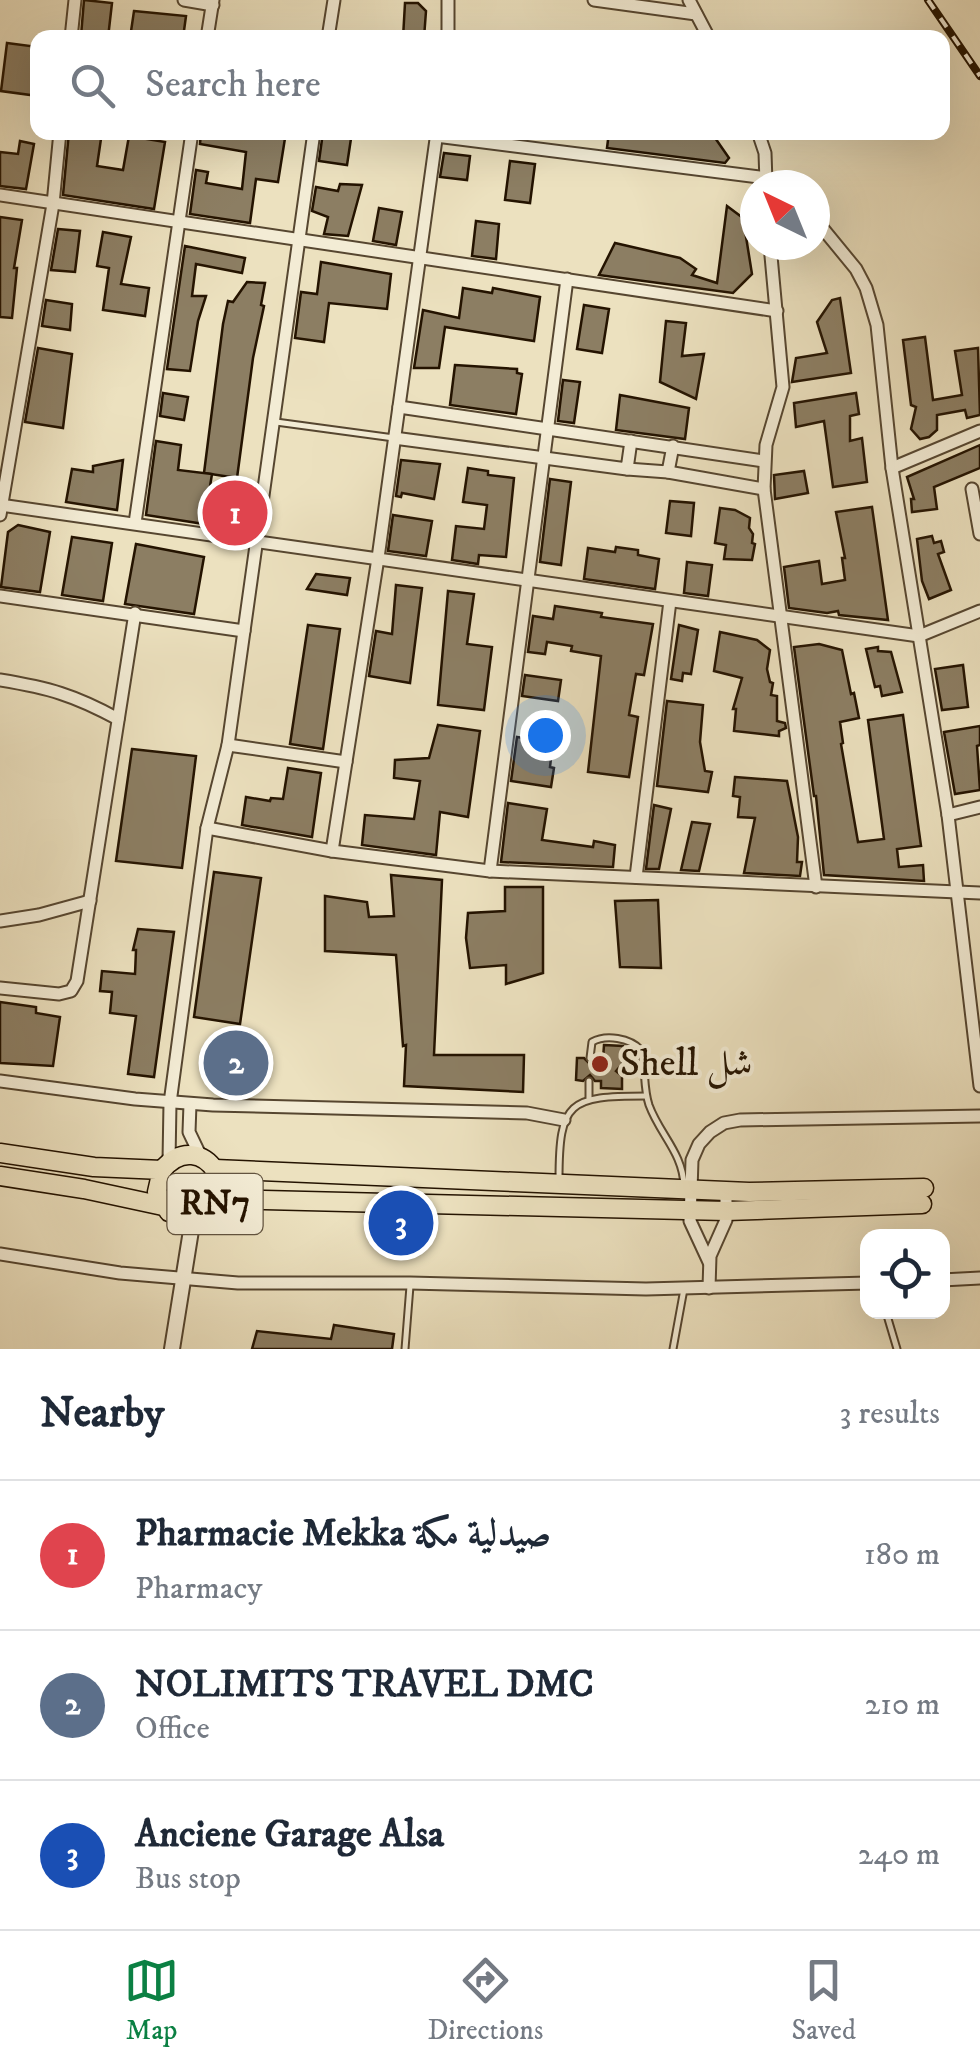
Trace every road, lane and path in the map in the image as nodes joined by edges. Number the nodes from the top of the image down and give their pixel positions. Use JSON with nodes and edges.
{"nodes":[{"id":1,"x":75,"y":0,"type":"edge"},
{"id":2,"x":184,"y":0,"type":"edge"},
{"id":3,"x":334,"y":0,"type":"edge"},
{"id":4,"x":448,"y":0,"type":"edge"},
{"id":5,"x":594,"y":0,"type":"edge"},
{"id":6,"x":689,"y":0,"type":"edge"},
{"id":7,"x":213,"y":3,"type":"edge"},
{"id":8,"x":696,"y":14,"type":"junction"},
{"id":9,"x":72,"y":30,"type":"edge"},
{"id":10,"x":208,"y":30,"type":"edge"},
{"id":11,"x":329,"y":30,"type":"edge"},
{"id":12,"x":448,"y":30,"type":"edge"},
{"id":13,"x":705,"y":30,"type":"edge"},
{"id":14,"x":59,"y":140,"type":"edge"},
{"id":15,"x":191,"y":140,"type":"edge"},
{"id":16,"x":313,"y":140,"type":"edge"},
{"id":17,"x":435,"y":140,"type":"edge"},
{"id":18,"x":477,"y":140,"type":"edge"},
{"id":19,"x":761,"y":140,"type":"edge"},
{"id":20,"x":768,"y":170,"type":"edge"},
{"id":21,"x":740,"y":179,"type":"edge"},
{"id":22,"x":0,"y":195,"type":"edge"},
{"id":23,"x":52,"y":204,"type":"junction"},
{"id":24,"x":177,"y":220,"type":"junction"},
{"id":25,"x":830,"y":237,"type":"edge"},
{"id":26,"x":298,"y":240,"type":"junction"},
{"id":27,"x":418,"y":256,"type":"junction"},
{"id":28,"x":772,"y":260,"type":"edge"},
{"id":29,"x":567,"y":279,"type":"junction"},
{"id":30,"x":777,"y":310,"type":"junction"},
{"id":31,"x":399,"y":407,"type":"junction"},
{"id":32,"x":273,"y":422,"type":"junction"},
{"id":33,"x":546,"y":430,"type":"junction"},
{"id":34,"x":980,"y":430,"type":"edge"},
{"id":35,"x":394,"y":438,"type":"junction"},
{"id":36,"x":630,"y":440,"type":"junction"},
{"id":37,"x":673,"y":446,"type":"junction"},
{"id":38,"x":542,"y":458,"type":"junction"},
{"id":39,"x":764,"y":460,"type":"junction"},
{"id":40,"x":628,"y":468,"type":"junction"},
{"id":41,"x":892,"y":468,"type":"junction"},
{"id":42,"x":668,"y":472,"type":"junction"},
{"id":43,"x":764,"y":489,"type":"junction"},
{"id":44,"x":972,"y":489,"type":"dead end"},
{"id":45,"x":1,"y":508,"type":"edge"},
{"id":46,"x":135,"y":522,"type":"junction"},
{"id":47,"x":980,"y":534,"type":"edge"},
{"id":48,"x":256,"y":541,"type":"junction"},
{"id":49,"x":378,"y":558,"type":"junction"},
{"id":50,"x":528,"y":580,"type":"junction"},
{"id":51,"x":0,"y":596,"type":"edge"},
{"id":52,"x":670,"y":601,"type":"junction"},
{"id":53,"x":980,"y":612,"type":"edge"},
{"id":54,"x":135,"y":613,"type":"junction"},
{"id":55,"x":782,"y":619,"type":"junction"},
{"id":56,"x":244,"y":631,"type":"junction"},
{"id":57,"x":919,"y":636,"type":"junction"},
{"id":58,"x":0,"y":680,"type":"edge"},
{"id":59,"x":118,"y":719,"type":"junction"},
{"id":60,"x":228,"y":745,"type":"junction"},
{"id":61,"x":346,"y":762,"type":"junction"},
{"id":62,"x":980,"y":806,"type":"edge"},
{"id":63,"x":948,"y":815,"type":"junction"},
{"id":64,"x":207,"y":828,"type":"junction"},
{"id":65,"x":332,"y":851,"type":"junction"},
{"id":66,"x":490,"y":871,"type":"junction"},
{"id":67,"x":636,"y":877,"type":"junction"},
{"id":68,"x":816,"y":887,"type":"junction"},
{"id":69,"x":958,"y":892,"type":"junction"},
{"id":70,"x":980,"y":893,"type":"edge"},
{"id":71,"x":90,"y":900,"type":"junction"},
{"id":72,"x":0,"y":921,"type":"edge"},
{"id":73,"x":0,"y":988,"type":"edge"},
{"id":74,"x":590,"y":1058,"type":"dead end"},
{"id":75,"x":622,"y":1070,"type":"dead end"},
{"id":76,"x":643,"y":1072,"type":"junction"},
{"id":77,"x":589,"y":1081,"type":"dead end"},
{"id":78,"x":0,"y":1082,"type":"edge"},
{"id":79,"x":980,"y":1086,"type":"edge"},
{"id":80,"x":646,"y":1096,"type":"junction"},
{"id":81,"x":588,"y":1098,"type":"junction"},
{"id":82,"x":170,"y":1102,"type":"junction"},
{"id":83,"x":190,"y":1104,"type":"junction"},
{"id":84,"x":980,"y":1116,"type":"edge"},
{"id":85,"x":564,"y":1120,"type":"junction"},
{"id":86,"x":0,"y":1153,"type":"edge"},
{"id":87,"x":208,"y":1163,"type":"junction"},
{"id":88,"x":166,"y":1165,"type":"junction"},
{"id":89,"x":0,"y":1176,"type":"edge"},
{"id":90,"x":559,"y":1184,"type":"junction"},
{"id":91,"x":687,"y":1189,"type":"junction"},
{"id":92,"x":726,"y":1190,"type":"junction"},
{"id":93,"x":218,"y":1199,"type":"junction"},
{"id":94,"x":163,"y":1206,"type":"junction"},
{"id":95,"x":690,"y":1210,"type":"junction"},
{"id":96,"x":726,"y":1211,"type":"junction"},
{"id":97,"x":192,"y":1218,"type":"junction"},
{"id":98,"x":0,"y":1254,"type":"edge"},
{"id":99,"x":709,"y":1262,"type":"junction"},
{"id":100,"x":980,"y":1278,"type":"edge"},
{"id":101,"x":184,"y":1280,"type":"junction"},
{"id":102,"x":950,"y":1280,"type":"edge"},
{"id":103,"x":410,"y":1283,"type":"junction"},
{"id":104,"x":860,"y":1283,"type":"edge"},
{"id":105,"x":684,"y":1288,"type":"junction"},
{"id":106,"x":709,"y":1288,"type":"junction"},
{"id":107,"x":888,"y":1319,"type":"edge"},
{"id":108,"x":172,"y":1349,"type":"edge"},
{"id":109,"x":405,"y":1349,"type":"edge"},
{"id":110,"x":673,"y":1349,"type":"edge"},
{"id":111,"x":897,"y":1349,"type":"edge"}],
"edges":[{"from":1,"to":9,"type":"street"},
{"from":2,"to":7,"type":"street"},
{"from":3,"to":11,"type":"street"},
{"from":4,"to":12,"type":"street"},
{"from":5,"to":8,"type":"street"},
{"from":6,"to":8,"type":"street"},
{"from":7,"to":10,"type":"street"},
{"from":8,"to":13,"type":"street"},
{"from":14,"to":23,"type":"street"},
{"from":15,"to":24,"type":"street"},
{"from":16,"to":26,"type":"street"},
{"from":17,"to":27,"type":"street"},
{"from":18,"to":21,"type":"street"},
{"from":19,"to":20,"type":"street"},
{"from":22,"to":23,"type":"street"},
{"from":23,"to":24,"type":"street"},
{"from":23,"to":45,"type":"street"},
{"from":24,"to":26,"type":"street"},
{"from":24,"to":46,"type":"street"},
{"from":25,"to":41,"type":"street"},
{"from":26,"to":27,"type":"street"},
{"from":26,"to":32,"type":"street"},
{"from":27,"to":29,"type":"street"},
{"from":27,"to":31,"type":"street"},
{"from":28,"to":30,"type":"street"},
{"from":29,"to":30,"type":"street"},
{"from":29,"to":33,"type":"street"},
{"from":30,"to":39,"type":"street"},
{"from":31,"to":33,"type":"street"},
{"from":31,"to":35,"type":"street"},
{"from":32,"to":35,"type":"lane"},
{"from":32,"to":48,"type":"street"},
{"from":33,"to":36,"type":"street"},
{"from":33,"to":38,"type":"street"},
{"from":34,"to":41,"type":"street"},
{"from":35,"to":38,"type":"street"},
{"from":35,"to":49,"type":"street"},
{"from":36,"to":37,"type":"street"},
{"from":36,"to":40,"type":"street"},
{"from":37,"to":39,"type":"street"},
{"from":37,"to":42,"type":"street"},
{"from":38,"to":40,"type":"street"},
{"from":38,"to":50,"type":"street"},
{"from":39,"to":43,"type":"street"},
{"from":40,"to":42,"type":"street"},
{"from":41,"to":57,"type":"street"},
{"from":42,"to":43,"type":"street"},
{"from":43,"to":55,"type":"street"},
{"from":44,"to":47,"type":"street"},
{"from":45,"to":46,"type":"street"},
{"from":46,"to":48,"type":"street"},
{"from":48,"to":49,"type":"street"},
{"from":48,"to":56,"type":"street"},
{"from":49,"to":50,"type":"street"},
{"from":49,"to":61,"type":"street"},
{"from":50,"to":52,"type":"street"},
{"from":50,"to":66,"type":"street"},
{"from":51,"to":54,"type":"street"},
{"from":52,"to":55,"type":"street"},
{"from":52,"to":67,"type":"street"},
{"from":53,"to":57,"type":"street"},
{"from":54,"to":56,"type":"street"},
{"from":54,"to":59,"type":"street"},
{"from":55,"to":57,"type":"street"},
{"from":55,"to":68,"type":"street"},
{"from":56,"to":60,"type":"street"},
{"from":57,"to":63,"type":"street"},
{"from":58,"to":59,"type":"street"},
{"from":59,"to":71,"type":"street"},
{"from":60,"to":61,"type":"street"},
{"from":60,"to":64,"type":"street"},
{"from":61,"to":65,"type":"street"},
{"from":62,"to":63,"type":"street"},
{"from":63,"to":69,"type":"street"},
{"from":64,"to":65,"type":"street"},
{"from":64,"to":82,"type":"street"},
{"from":65,"to":66,"type":"street"},
{"from":66,"to":67,"type":"street"},
{"from":67,"to":68,"type":"street"},
{"from":68,"to":69,"type":"street"},
{"from":69,"to":70,"type":"street"},
{"from":69,"to":79,"type":"street"},
{"from":71,"to":72,"type":"street"},
{"from":71,"to":73,"type":"street"},
{"from":74,"to":76,"type":"lane"},
{"from":75,"to":76,"type":"lane"},
{"from":76,"to":80,"type":"lane"},
{"from":77,"to":81,"type":"lane"},
{"from":78,"to":82,"type":"street"},
{"from":80,"to":81,"type":"lane"},
{"from":80,"to":91,"type":"lane"},
{"from":81,"to":85,"type":"lane"},
{"from":82,"to":83,"type":"street"},
{"from":82,"to":88,"type":"street"},
{"from":83,"to":85,"type":"street"},
{"from":83,"to":87,"type":"street"},
{"from":84,"to":91,"type":"street"},
{"from":85,"to":90,"type":"lane"},
{"from":86,"to":88,"type":"main road","number":"RN7"},
{"from":87,"to":88,"type":"main road","number":"RN7"},
{"from":87,"to":90,"type":"main road","number":"RN7"},
{"from":87,"to":93,"type":"main road","number":"RN7"},
{"from":88,"to":94,"type":"main road","number":"RN7"},
{"from":89,"to":94,"type":"main road","number":"RN7"},
{"from":90,"to":91,"type":"main road","number":"RN7"},
{"from":91,"to":92,"type":"main road","number":"RN7"},
{"from":91,"to":95,"type":"street"},
{"from":92,"to":96,"type":"street"},
{"from":92,"to":96,"type":"main road","number":"RN7"},
{"from":93,"to":95,"type":"main road","number":"RN7"},
{"from":93,"to":97,"type":"main road","number":"RN7"},
{"from":94,"to":97,"type":"main road","number":"RN7"},
{"from":95,"to":96,"type":"main road","number":"RN7"},
{"from":95,"to":99,"type":"street"},
{"from":96,"to":99,"type":"street"},
{"from":97,"to":101,"type":"street"},
{"from":98,"to":101,"type":"street"},
{"from":99,"to":106,"type":"street"},
{"from":100,"to":102,"type":"street"},
{"from":101,"to":103,"type":"street"},
{"from":101,"to":108,"type":"street"},
{"from":103,"to":105,"type":"street"},
{"from":103,"to":109,"type":"lane"},
{"from":104,"to":106,"type":"street"},
{"from":105,"to":106,"type":"street"},
{"from":105,"to":110,"type":"lane"},
{"from":107,"to":111,"type":"lane"}]}
